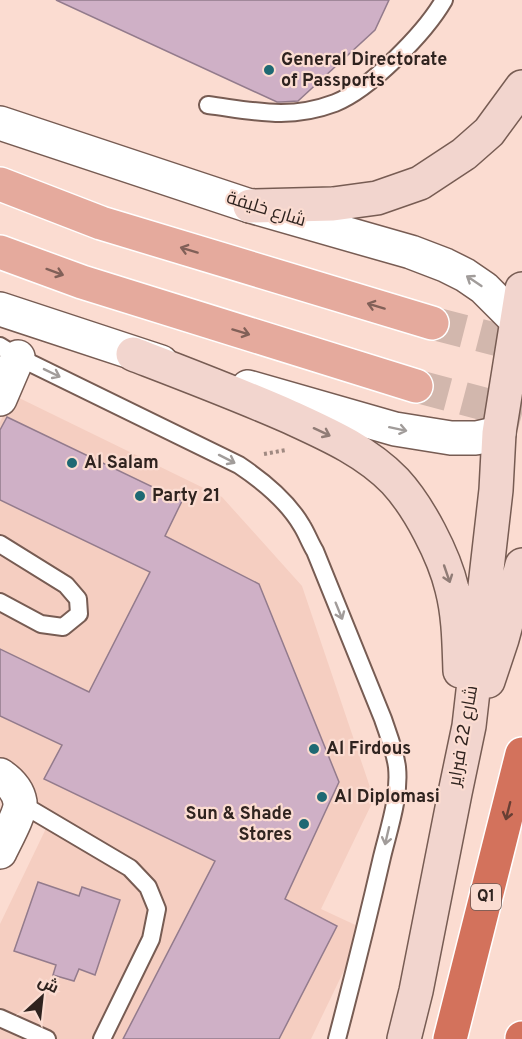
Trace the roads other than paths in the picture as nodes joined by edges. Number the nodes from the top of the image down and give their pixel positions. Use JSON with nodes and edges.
{"nodes":[{"id":1,"x":444,"y":0,"type":"edge"},
{"id":2,"x":522,"y":87,"type":"edge"},
{"id":3,"x":208,"y":105,"type":"dead end"},
{"id":4,"x":0,"y":123,"type":"edge"},
{"id":5,"x":0,"y":184,"type":"edge"},
{"id":6,"x":249,"y":206,"type":"junction"},
{"id":7,"x":0,"y":252,"type":"edge"},
{"id":8,"x":522,"y":288,"type":"edge"},
{"id":9,"x":0,"y":309,"type":"edge"},
{"id":10,"x":432,"y":323,"type":"tunnel mouth"},
{"id":11,"x":519,"y":324,"type":"edge"},
{"id":12,"x":9,"y":351,"type":"edge"},
{"id":13,"x":133,"y":354,"type":"junction"},
{"id":14,"x":416,"y":386,"type":"tunnel mouth"},
{"id":15,"x":0,"y":399,"type":"edge"},
{"id":16,"x":510,"y":427,"type":"edge"},
{"id":17,"x":522,"y":479,"type":"edge"},
{"id":18,"x":495,"y":500,"type":"junction"},
{"id":19,"x":0,"y":544,"type":"edge"},
{"id":20,"x":522,"y":565,"type":"edge"},
{"id":21,"x":0,"y":602,"type":"edge"},
{"id":22,"x":469,"y":726,"type":"junction"},
{"id":23,"x":522,"y":754,"type":"edge"},
{"id":24,"x":0,"y":775,"type":"edge"},
{"id":25,"x":455,"y":793,"type":"junction"},
{"id":26,"x":20,"y":803,"type":"junction"},
{"id":27,"x":2,"y":844,"type":"edge"},
{"id":28,"x":0,"y":1018,"type":"edge"},
{"id":29,"x":47,"y":1039,"type":"edge"},
{"id":30,"x":102,"y":1039,"type":"edge"},
{"id":31,"x":337,"y":1039,"type":"edge"},
{"id":32,"x":404,"y":1039,"type":"edge"},
{"id":33,"x":450,"y":1039,"type":"edge"}],
"edges":[{"from":1,"to":3,"type":"lane"},
{"from":2,"to":6,"type":"main road"},
{"from":4,"to":6,"type":"street","name":"شارع خليفة"},
{"from":10,"to":5,"type":"main road","one_way":true},
{"from":11,"to":6,"type":"street","name":"شارع خليفة","one_way":true},
{"from":7,"to":14,"type":"main road","one_way":true},
{"from":8,"to":11,"type":"main road","name":"شارع 22 فبراير"},
{"from":9,"to":13,"type":"street"},
{"from":11,"to":16,"type":"main road","name":"شارع 22 فبراير"},
{"from":12,"to":15,"type":"street"},
{"from":12,"to":31,"type":"lane","one_way":true},
{"from":13,"to":16,"type":"street","one_way":true},
{"from":13,"to":25,"type":"main road","one_way":true},
{"from":16,"to":18,"type":"main road","name":"شارع 22 فبراير"},
{"from":17,"to":18,"type":"main road"},
{"from":18,"to":22,"type":"main road","name":"شارع 22 فبراير"},
{"from":19,"to":21,"type":"lane"},
{"from":20,"to":22,"type":"main road"},
{"from":22,"to":25,"type":"main road","name":"شارع 22 فبراير"},
{"from":23,"to":33,"type":"highway","number":"Q1","one_way":true},
{"from":24,"to":26,"type":"street"},
{"from":25,"to":32,"type":"main road","name":"شارع 22 فبراير"},
{"from":26,"to":27,"type":"street"},
{"from":26,"to":30,"type":"lane"},
{"from":28,"to":29,"type":"lane"}]}
